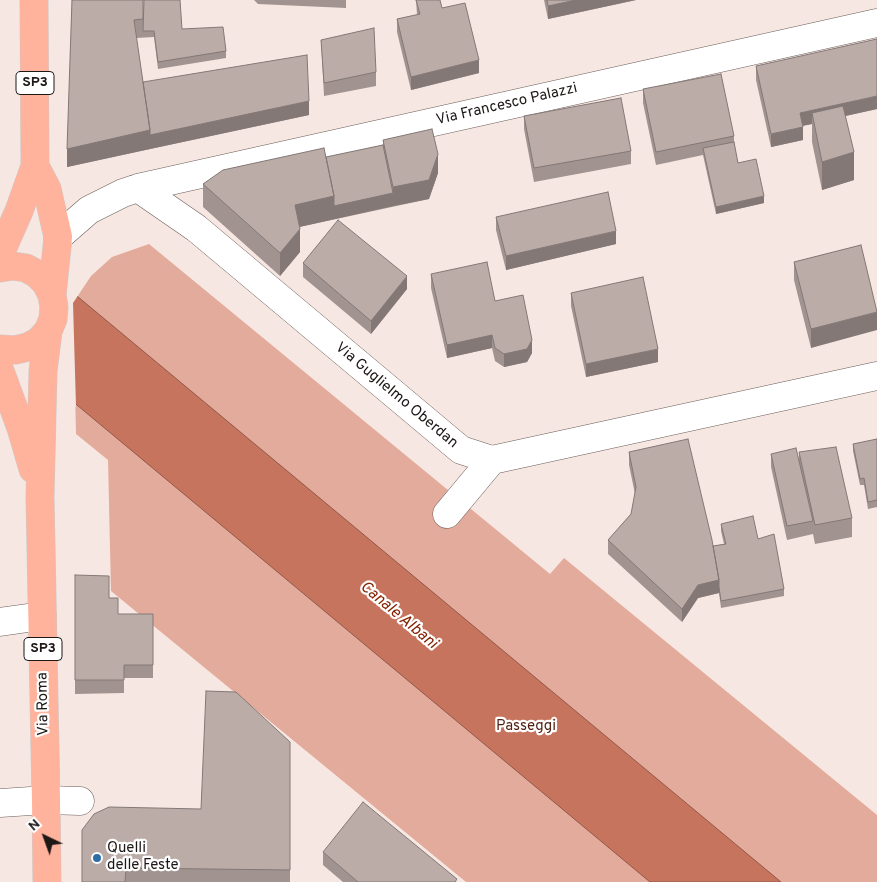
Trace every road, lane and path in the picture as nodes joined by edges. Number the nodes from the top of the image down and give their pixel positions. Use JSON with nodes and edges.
{"nodes":[{"id":1,"x":34,"y":0,"type":"edge"},
{"id":2,"x":877,"y":23,"type":"edge"},
{"id":3,"x":35,"y":166,"type":"junction"},
{"id":4,"x":138,"y":188,"type":"junction"},
{"id":5,"x":58,"y":237,"type":"junction"},
{"id":6,"x":0,"y":254,"type":"edge"},
{"id":7,"x":0,"y":268,"type":"edge"},
{"id":8,"x":52,"y":295,"type":"junction"},
{"id":9,"x":48,"y":330,"type":"junction"},
{"id":10,"x":0,"y":349,"type":"edge"},
{"id":11,"x":0,"y":371,"type":"edge"},
{"id":12,"x":877,"y":376,"type":"edge"},
{"id":13,"x":492,"y":460,"type":"junction"},
{"id":14,"x":40,"y":497,"type":"junction"},
{"id":15,"x":447,"y":514,"type":"dead end"},
{"id":16,"x":42,"y":616,"type":"junction"},
{"id":17,"x":0,"y":622,"type":"edge"},
{"id":18,"x":46,"y":800,"type":"junction"},
{"id":19,"x":80,"y":801,"type":"dead end"},
{"id":20,"x":0,"y":803,"type":"edge"},
{"id":21,"x":47,"y":882,"type":"edge"}],
"edges":[{"from":1,"to":3,"type":"main road","name":"Via Roma","number":"SP3"},
{"from":2,"to":4,"type":"street","name":"Via Francesco Palazzi"},
{"from":3,"to":5,"type":"main road","name":"Via Roma","number":"SP3"},
{"from":3,"to":6,"type":"main road","name":"Via Roma","number":"SP3"},
{"from":4,"to":5,"type":"street","name":"Via Francesco Palazzi"},
{"from":4,"to":13,"type":"street","name":"Via Guglielmo Oberdan"},
{"from":5,"to":8,"type":"main road","name":"Via Roma","number":"SP3"},
{"from":7,"to":8,"type":"main road"},
{"from":8,"to":9,"type":"main road","name":"Via Roma","number":"SP3"},
{"from":9,"to":10,"type":"main road"},
{"from":9,"to":14,"type":"main road","name":"Via Roma","number":"SP3"},
{"from":11,"to":14,"type":"main road","name":"Via Roma","number":"SP3"},
{"from":12,"to":13,"type":"street"},
{"from":13,"to":15,"type":"street"},
{"from":14,"to":16,"type":"main road","name":"Via Roma","number":"SP3"},
{"from":16,"to":17,"type":"street"},
{"from":16,"to":18,"type":"main road","name":"Via Roma","number":"SP3"},
{"from":18,"to":19,"type":"street"},
{"from":18,"to":20,"type":"street"},
{"from":18,"to":21,"type":"main road","name":"Via Roma","number":"SP3"}]}
